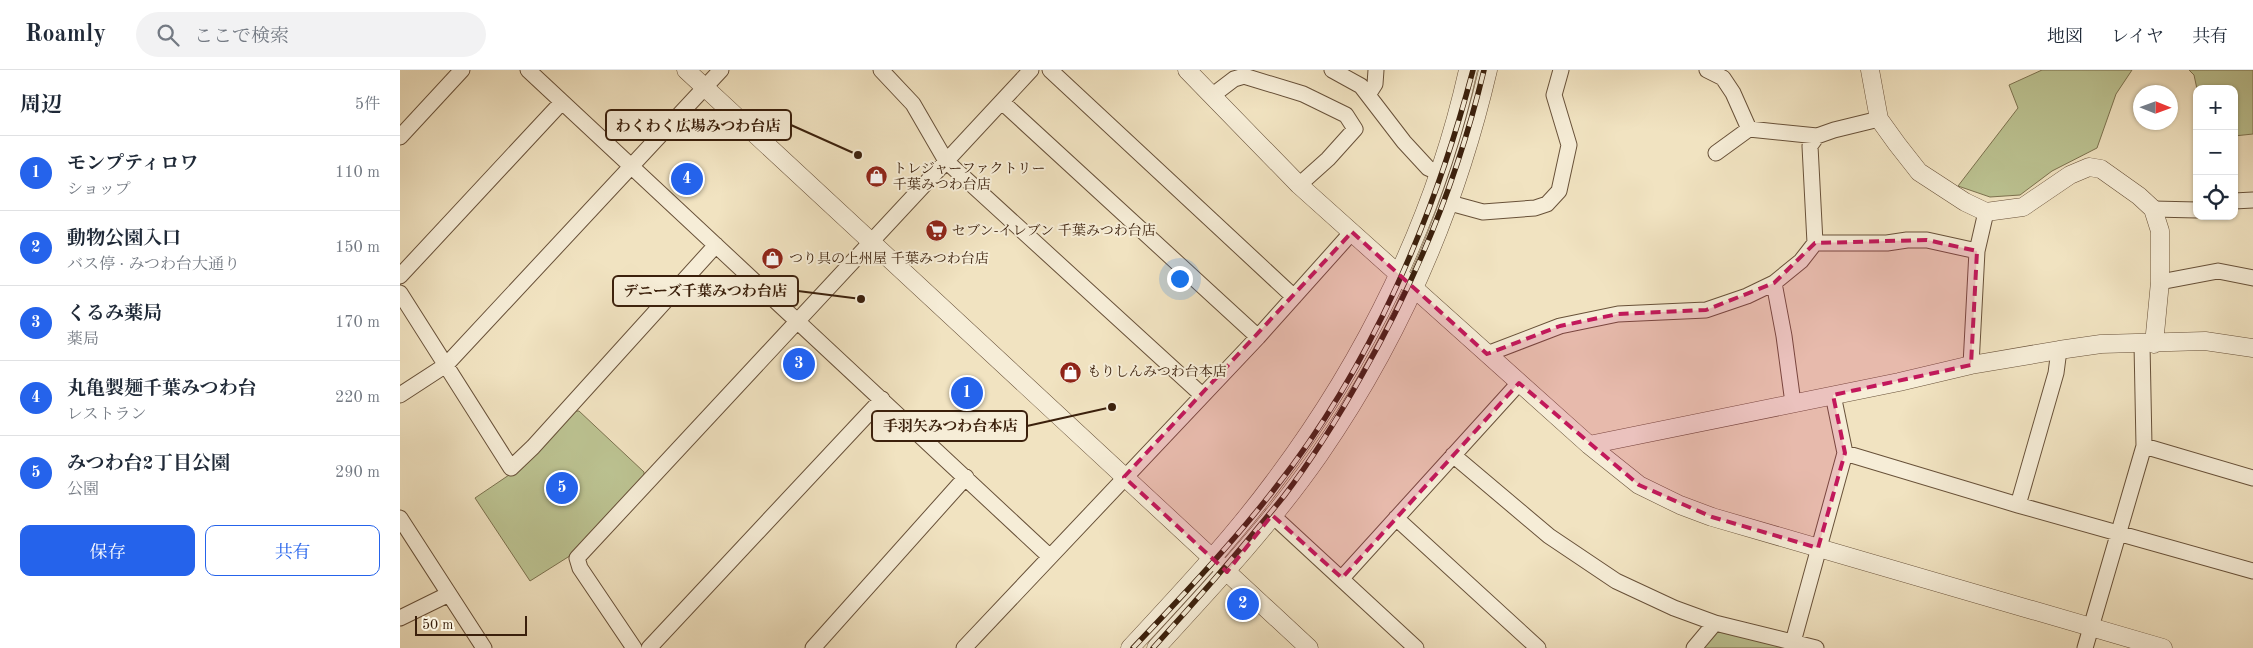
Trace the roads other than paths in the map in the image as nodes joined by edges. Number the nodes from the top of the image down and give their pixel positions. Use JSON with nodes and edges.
{"nodes":[{"id":1,"x":462,"y":70,"type":"edge"},
{"id":2,"x":528,"y":70,"type":"edge"},
{"id":3,"x":686,"y":70,"type":"edge"},
{"id":4,"x":721,"y":70,"type":"edge"},
{"id":5,"x":881,"y":70,"type":"edge"},
{"id":6,"x":1031,"y":70,"type":"edge"},
{"id":7,"x":1050,"y":70,"type":"edge"},
{"id":8,"x":1187,"y":70,"type":"edge"},
{"id":9,"x":1332,"y":70,"type":"edge"},
{"id":10,"x":1376,"y":70,"type":"edge"},
{"id":11,"x":1468,"y":70,"type":"edge"},
{"id":12,"x":1488,"y":70,"type":"edge"},
{"id":13,"x":1561,"y":70,"type":"edge"},
{"id":14,"x":1707,"y":70,"type":"edge"},
{"id":15,"x":1870,"y":70,"type":"edge"},
{"id":16,"x":705,"y":87,"type":"junction"},
{"id":17,"x":1213,"y":95,"type":"junction"},
{"id":18,"x":1368,"y":95,"type":"junction"},
{"id":19,"x":562,"y":102,"type":"junction"},
{"id":20,"x":1002,"y":102,"type":"junction"},
{"id":21,"x":1879,"y":119,"type":"junction"},
{"id":22,"x":1749,"y":129,"type":"junction"},
{"id":23,"x":1817,"y":136,"type":"junction"},
{"id":24,"x":400,"y":137,"type":"edge"},
{"id":25,"x":1716,"y":153,"type":"dead end"},
{"id":26,"x":946,"y":162,"type":"junction"},
{"id":27,"x":631,"y":166,"type":"junction"},
{"id":28,"x":1439,"y":173,"type":"junction"},
{"id":29,"x":1299,"y":184,"type":"junction"},
{"id":30,"x":2253,"y":200,"type":"edge"},
{"id":31,"x":2238,"y":201,"type":"edge"},
{"id":32,"x":1450,"y":203,"type":"junction"},
{"id":33,"x":2153,"y":209,"type":"junction"},
{"id":34,"x":2193,"y":210,"type":"edge"},
{"id":35,"x":1986,"y":212,"type":"junction"},
{"id":36,"x":1352,"y":232,"type":"junction"},
{"id":37,"x":872,"y":243,"type":"junction"},
{"id":38,"x":1815,"y":243,"type":"junction"},
{"id":39,"x":716,"y":245,"type":"junction"},
{"id":40,"x":1977,"y":251,"type":"junction"},
{"id":41,"x":1398,"y":273,"type":"junction"},
{"id":42,"x":400,"y":276,"type":"edge"},
{"id":43,"x":2253,"y":278,"type":"edge"},
{"id":44,"x":2160,"y":282,"type":"junction"},
{"id":45,"x":1774,"y":283,"type":"junction"},
{"id":46,"x":1414,"y":290,"type":"junction"},
{"id":47,"x":400,"y":293,"type":"edge"},
{"id":48,"x":1294,"y":297,"type":"junction"},
{"id":49,"x":799,"y":321,"type":"junction"},
{"id":50,"x":1258,"y":337,"type":"junction"},
{"id":51,"x":2148,"y":344,"type":"junction"},
{"id":52,"x":2253,"y":348,"type":"edge"},
{"id":53,"x":2059,"y":350,"type":"junction"},
{"id":54,"x":1487,"y":354,"type":"junction"},
{"id":55,"x":446,"y":365,"type":"junction"},
{"id":56,"x":1971,"y":365,"type":"junction"},
{"id":57,"x":1519,"y":382,"type":"junction"},
{"id":58,"x":400,"y":395,"type":"edge"},
{"id":59,"x":1202,"y":395,"type":"junction"},
{"id":60,"x":1833,"y":395,"type":"junction"},
{"id":61,"x":882,"y":399,"type":"junction"},
{"id":62,"x":1793,"y":403,"type":"junction"},
{"id":63,"x":1589,"y":445,"type":"junction"},
{"id":64,"x":2144,"y":446,"type":"junction"},
{"id":65,"x":1845,"y":453,"type":"junction"},
{"id":66,"x":1453,"y":455,"type":"junction"},
{"id":67,"x":966,"y":477,"type":"junction"},
{"id":68,"x":1124,"y":477,"type":"junction"},
{"id":69,"x":2253,"y":478,"type":"edge"},
{"id":70,"x":2018,"y":505,"type":"junction"},
{"id":71,"x":1272,"y":515,"type":"junction"},
{"id":72,"x":400,"y":518,"type":"edge"},
{"id":73,"x":1396,"y":518,"type":"junction"},
{"id":74,"x":2119,"y":532,"type":"junction"},
{"id":75,"x":1818,"y":548,"type":"junction"},
{"id":76,"x":1049,"y":556,"type":"junction"},
{"id":77,"x":1212,"y":558,"type":"junction"},
{"id":78,"x":2253,"y":571,"type":"edge"},
{"id":79,"x":1227,"y":572,"type":"junction"},
{"id":80,"x":1342,"y":578,"type":"junction"},
{"id":81,"x":449,"y":594,"type":"junction"},
{"id":82,"x":400,"y":618,"type":"edge"},
{"id":83,"x":1715,"y":623,"type":"junction"},
{"id":84,"x":2092,"y":627,"type":"junction"},
{"id":85,"x":1793,"y":642,"type":"junction"},
{"id":86,"x":484,"y":648,"type":"edge"},
{"id":87,"x":634,"y":648,"type":"edge"},
{"id":88,"x":650,"y":648,"type":"edge"},
{"id":89,"x":813,"y":648,"type":"edge"},
{"id":90,"x":964,"y":648,"type":"edge"},
{"id":91,"x":1130,"y":648,"type":"edge"},
{"id":92,"x":1156,"y":648,"type":"edge"},
{"id":93,"x":1309,"y":648,"type":"edge"},
{"id":94,"x":1416,"y":648,"type":"edge"},
{"id":95,"x":1538,"y":648,"type":"edge"},
{"id":96,"x":1694,"y":648,"type":"edge"},
{"id":97,"x":1816,"y":648,"type":"edge"},
{"id":98,"x":2085,"y":648,"type":"edge"},
{"id":99,"x":2163,"y":648,"type":"edge"}],
"edges":[{"from":1,"to":24,"type":"street"},
{"from":2,"to":19,"type":"street"},
{"from":3,"to":16,"type":"street"},
{"from":4,"to":16,"type":"street"},
{"from":5,"to":26,"type":"street"},
{"from":6,"to":20,"type":"street"},
{"from":7,"to":48,"type":"street"},
{"from":8,"to":17,"type":"street"},
{"from":9,"to":18,"type":"street"},
{"from":10,"to":18,"type":"street"},
{"from":11,"to":28,"type":"street"},
{"from":12,"to":32,"type":"street"},
{"from":13,"to":32,"type":"street"},
{"from":14,"to":22,"type":"street"},
{"from":15,"to":21,"type":"street"},
{"from":16,"to":27,"type":"street"},
{"from":16,"to":37,"type":"street"},
{"from":17,"to":29,"type":"street"},
{"from":17,"to":29,"type":"street"},
{"from":18,"to":28,"type":"street"},
{"from":19,"to":27,"type":"street"},
{"from":19,"to":42,"type":"street"},
{"from":20,"to":26,"type":"street"},
{"from":20,"to":50,"type":"street"},
{"from":21,"to":23,"type":"street"},
{"from":21,"to":35,"type":"street"},
{"from":22,"to":23,"type":"street"},
{"from":22,"to":25,"type":"street"},
{"from":23,"to":38,"type":"street"},
{"from":26,"to":37,"type":"street"},
{"from":26,"to":59,"type":"street"},
{"from":27,"to":39,"type":"street"},
{"from":27,"to":55,"type":"street"},
{"from":28,"to":41,"type":"street"},
{"from":29,"to":36,"type":"street"},
{"from":30,"to":31,"type":"street"},
{"from":32,"to":46,"type":"street"},
{"from":33,"to":34,"type":"street"},
{"from":33,"to":35,"type":"street"},
{"from":33,"to":44,"type":"street"},
{"from":35,"to":40,"type":"street"},
{"from":36,"to":41,"type":"street"},
{"from":36,"to":48,"type":"street"},
{"from":37,"to":49,"type":"street"},
{"from":37,"to":68,"type":"street"},
{"from":38,"to":40,"type":"street"},
{"from":38,"to":45,"type":"street"},
{"from":39,"to":49,"type":"street"},
{"from":39,"to":55,"type":"street"},
{"from":40,"to":56,"type":"street"},
{"from":41,"to":46,"type":"street"},
{"from":41,"to":77,"type":"street"},
{"from":43,"to":44,"type":"street"},
{"from":44,"to":51,"type":"street"},
{"from":45,"to":54,"type":"street"},
{"from":45,"to":62,"type":"street"},
{"from":46,"to":54,"type":"street"},
{"from":46,"to":71,"type":"street"},
{"from":47,"to":55,"type":"street"},
{"from":48,"to":50,"type":"street"},
{"from":49,"to":61,"type":"street"},
{"from":49,"to":87,"type":"street"},
{"from":50,"to":59,"type":"street"},
{"from":51,"to":52,"type":"street"},
{"from":51,"to":53,"type":"street"},
{"from":51,"to":64,"type":"street"},
{"from":53,"to":56,"type":"street"},
{"from":53,"to":70,"type":"street"},
{"from":54,"to":57,"type":"street"},
{"from":55,"to":58,"type":"street"},
{"from":56,"to":60,"type":"street"},
{"from":57,"to":63,"type":"street"},
{"from":57,"to":66,"type":"street"},
{"from":59,"to":68,"type":"street"},
{"from":60,"to":62,"type":"street"},
{"from":60,"to":65,"type":"street"},
{"from":61,"to":67,"type":"street"},
{"from":61,"to":88,"type":"street"},
{"from":62,"to":63,"type":"street"},
{"from":63,"to":75,"type":"street"},
{"from":64,"to":69,"type":"street"},
{"from":64,"to":74,"type":"street"},
{"from":65,"to":70,"type":"street"},
{"from":65,"to":75,"type":"street"},
{"from":66,"to":73,"type":"street"},
{"from":66,"to":83,"type":"street"},
{"from":67,"to":76,"type":"street"},
{"from":67,"to":89,"type":"street"},
{"from":68,"to":76,"type":"street"},
{"from":68,"to":77,"type":"street"},
{"from":70,"to":74,"type":"street"},
{"from":71,"to":79,"type":"street"},
{"from":71,"to":80,"type":"street"},
{"from":72,"to":81,"type":"street"},
{"from":73,"to":80,"type":"street"},
{"from":73,"to":95,"type":"street"},
{"from":74,"to":78,"type":"street"},
{"from":74,"to":84,"type":"street"},
{"from":75,"to":84,"type":"street"},
{"from":75,"to":85,"type":"street"},
{"from":76,"to":90,"type":"street"},
{"from":77,"to":79,"type":"street"},
{"from":77,"to":91,"type":"street"},
{"from":79,"to":92,"type":"street"},
{"from":79,"to":93,"type":"street"},
{"from":80,"to":94,"type":"street"},
{"from":81,"to":82,"type":"street"},
{"from":81,"to":86,"type":"street"},
{"from":83,"to":85,"type":"street"},
{"from":83,"to":96,"type":"street"},
{"from":84,"to":98,"type":"street"},
{"from":84,"to":99,"type":"street"},
{"from":85,"to":97,"type":"street"}]}
